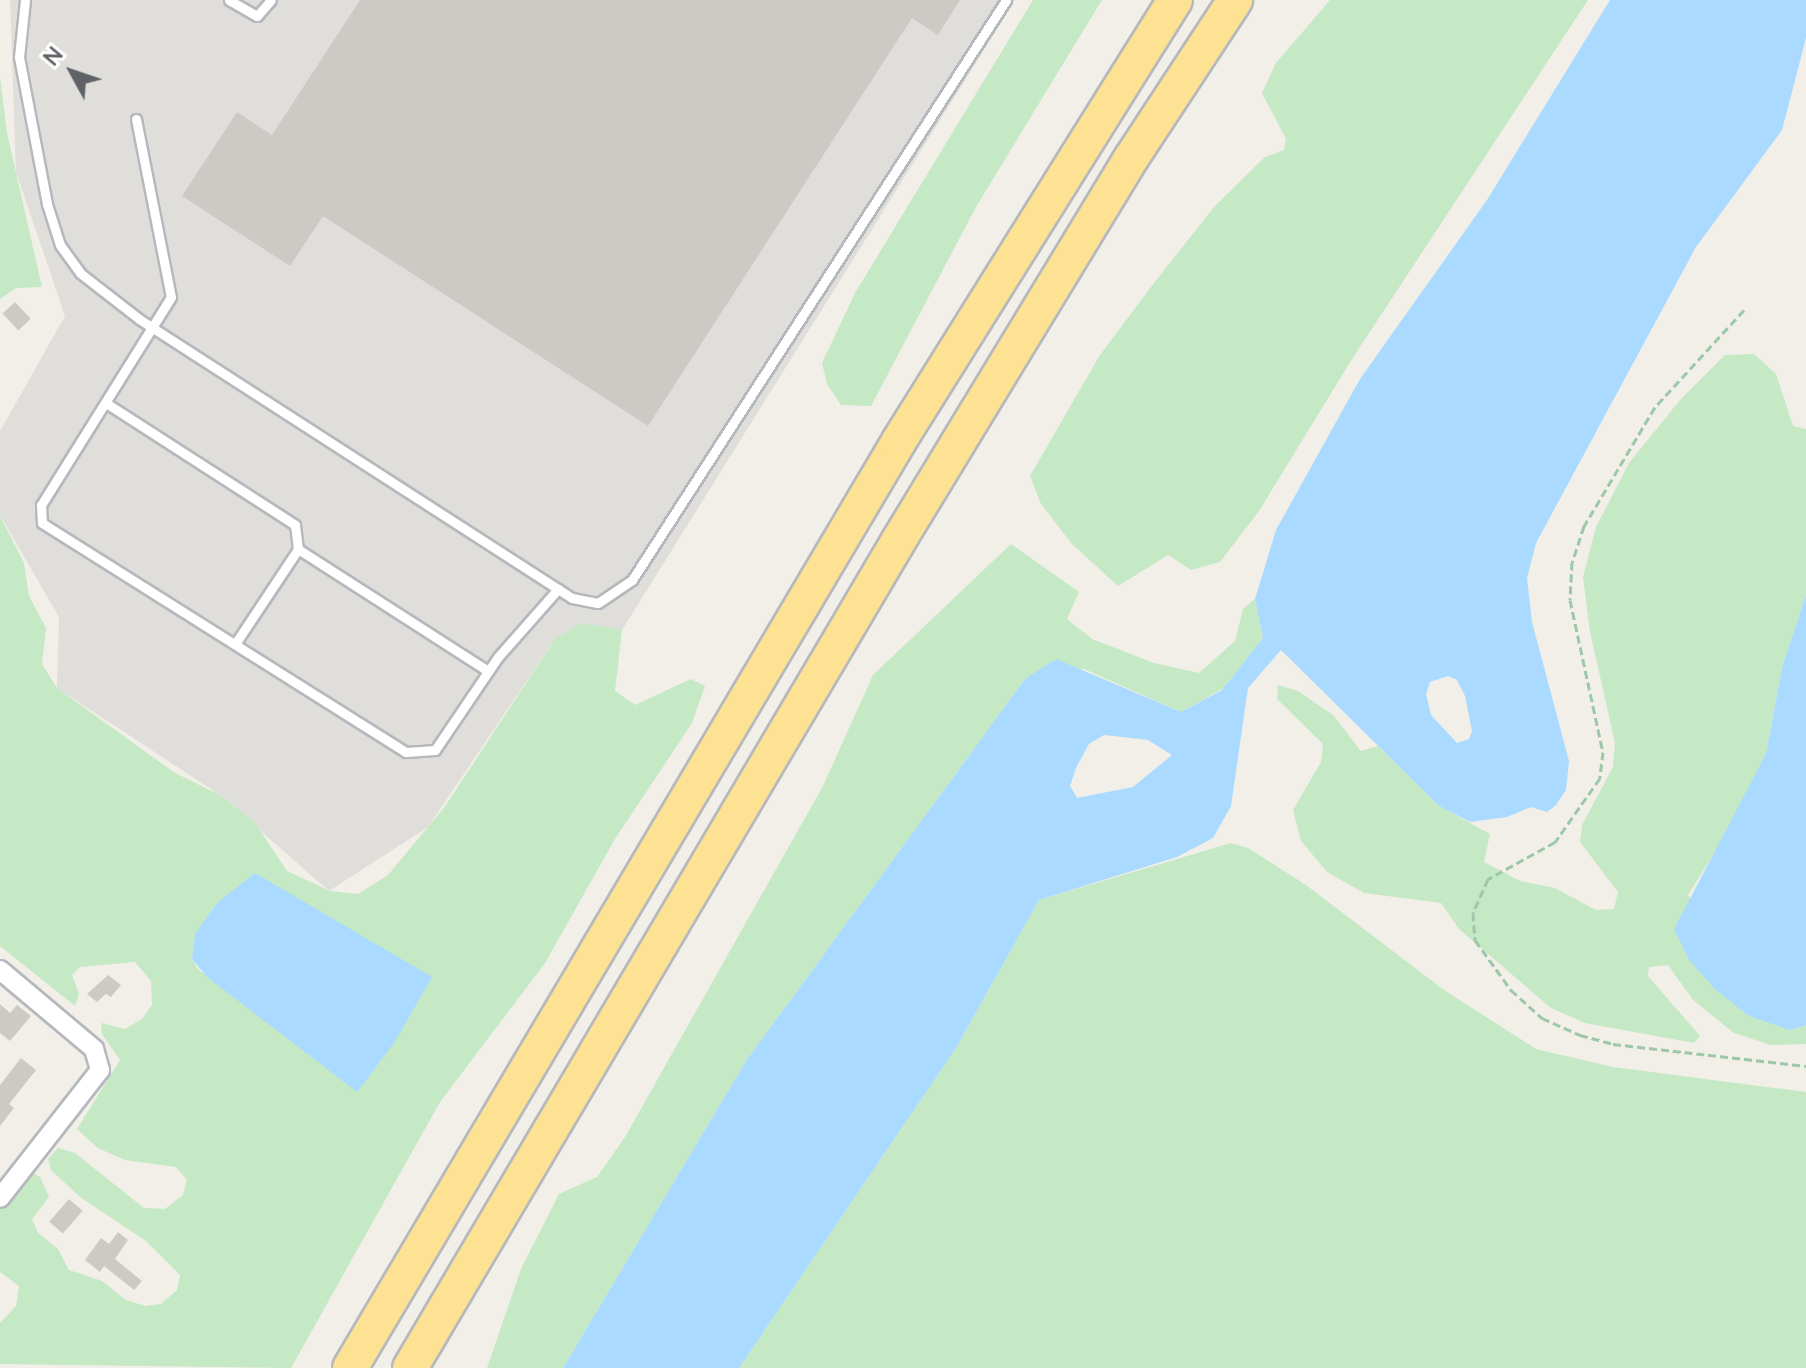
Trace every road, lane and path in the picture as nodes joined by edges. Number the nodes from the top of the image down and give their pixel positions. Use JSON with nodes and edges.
{"nodes":[{"id":1,"x":25,"y":0,"type":"edge"},
{"id":2,"x":229,"y":0,"type":"edge"},
{"id":3,"x":271,"y":0,"type":"edge"},
{"id":4,"x":1006,"y":0,"type":"edge"},
{"id":5,"x":1175,"y":0,"type":"edge"},
{"id":6,"x":1235,"y":0,"type":"edge"},
{"id":7,"x":136,"y":119,"type":"dead end"},
{"id":8,"x":1744,"y":310,"type":"dead end"},
{"id":9,"x":155,"y":329,"type":"junction"},
{"id":10,"x":106,"y":403,"type":"junction"},
{"id":11,"x":298,"y":549,"type":"junction"},
{"id":12,"x":558,"y":589,"type":"junction"},
{"id":13,"x":235,"y":644,"type":"junction"},
{"id":14,"x":488,"y":671,"type":"junction"},
{"id":15,"x":0,"y":970,"type":"edge"},
{"id":16,"x":1806,"y":1066,"type":"edge"},
{"id":17,"x":0,"y":1198,"type":"edge"},
{"id":18,"x":350,"y":1368,"type":"edge"},
{"id":19,"x":410,"y":1368,"type":"edge"}],
"edges":[{"from":1,"to":9,"type":"lane"},
{"from":2,"to":3,"type":"lane"},
{"from":4,"to":12,"type":"lane"},
{"from":5,"to":18,"type":"highway"},
{"from":6,"to":19,"type":"highway"},
{"from":7,"to":9,"type":"lane"},
{"from":8,"to":16,"type":"path"},
{"from":9,"to":10,"type":"lane"},
{"from":9,"to":12,"type":"lane"},
{"from":10,"to":11,"type":"lane"},
{"from":10,"to":13,"type":"lane"},
{"from":11,"to":13,"type":"lane"},
{"from":11,"to":14,"type":"lane"},
{"from":12,"to":14,"type":"lane"},
{"from":13,"to":14,"type":"lane"},
{"from":15,"to":17,"type":"street"}]}
